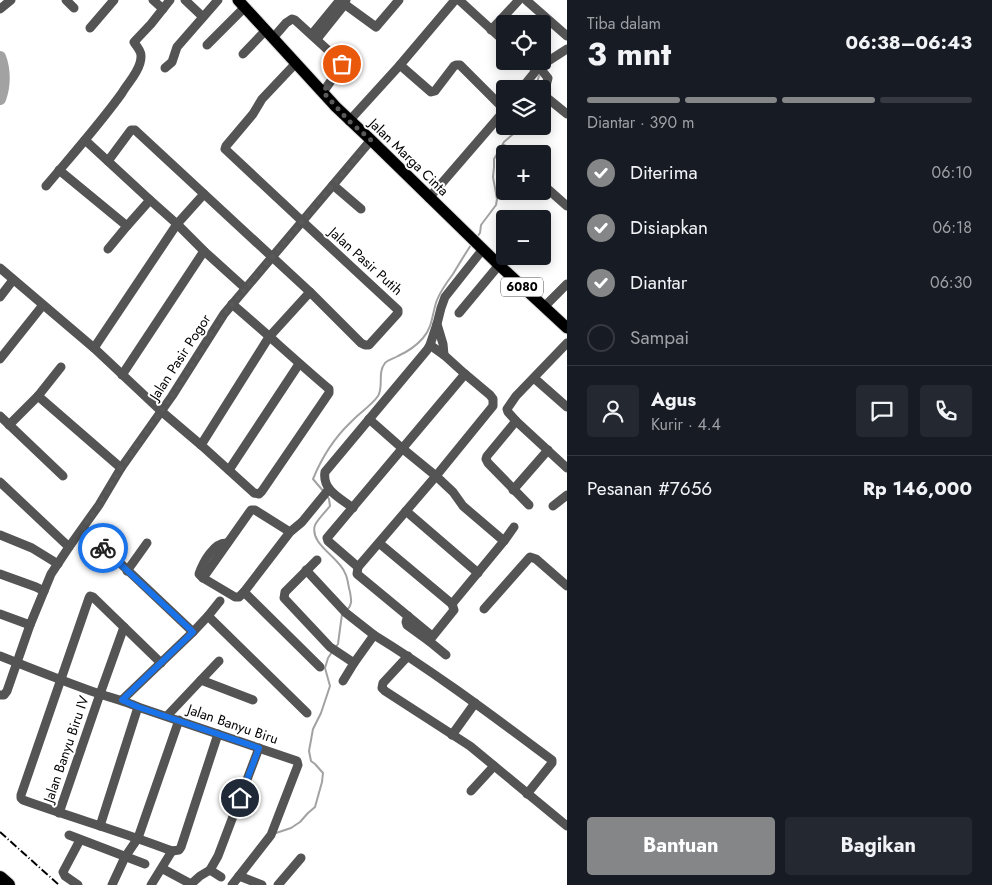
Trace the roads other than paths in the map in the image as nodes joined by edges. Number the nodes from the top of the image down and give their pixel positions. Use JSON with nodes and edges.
{"nodes":[{"id":1,"x":12,"y":0,"type":"edge"},
{"id":2,"x":66,"y":0,"type":"edge"},
{"id":3,"x":114,"y":0,"type":"edge"},
{"id":4,"x":153,"y":0,"type":"edge"},
{"id":5,"x":170,"y":0,"type":"edge"},
{"id":6,"x":184,"y":0,"type":"edge"},
{"id":7,"x":218,"y":0,"type":"edge"},
{"id":8,"x":399,"y":0,"type":"edge"},
{"id":9,"x":455,"y":0,"type":"edge"},
{"id":10,"x":459,"y":0,"type":"edge"},
{"id":11,"x":519,"y":0,"type":"edge"},
{"id":12,"x":526,"y":0,"type":"edge"},
{"id":13,"x":342,"y":1,"type":"edge"},
{"id":14,"x":241,"y":4,"type":"edge"},
{"id":15,"x":74,"y":8,"type":"dead end"},
{"id":16,"x":0,"y":9,"type":"edge"},
{"id":17,"x":163,"y":9,"type":"junction"},
{"id":18,"x":203,"y":17,"type":"junction"},
{"id":19,"x":90,"y":28,"type":"dead end"},
{"id":20,"x":491,"y":30,"type":"junction"},
{"id":21,"x":270,"y":34,"type":"junction"},
{"id":22,"x":496,"y":34,"type":"edge"},
{"id":23,"x":567,"y":36,"type":"edge"},
{"id":24,"x":315,"y":37,"type":"junction"},
{"id":25,"x":207,"y":45,"type":"dead end"},
{"id":26,"x":567,"y":49,"type":"edge"},
{"id":27,"x":243,"y":54,"type":"dead end"},
{"id":28,"x":551,"y":59,"type":"edge"},
{"id":29,"x":296,"y":63,"type":"junction"},
{"id":30,"x":400,"y":65,"type":"junction"},
{"id":31,"x":165,"y":68,"type":"dead end"},
{"id":32,"x":535,"y":70,"type":"edge"},
{"id":33,"x":539,"y":70,"type":"edge"},
{"id":34,"x":528,"y":80,"type":"edge"},
{"id":35,"x":323,"y":92,"type":"junction"},
{"id":36,"x":496,"y":101,"type":"edge"},
{"id":37,"x":567,"y":114,"type":"edge"},
{"id":38,"x":496,"y":120,"type":"edge"},
{"id":39,"x":349,"y":121,"type":"junction"},
{"id":40,"x":85,"y":140,"type":"junction"},
{"id":41,"x":371,"y":140,"type":"junction"},
{"id":42,"x":108,"y":161,"type":"junction"},
{"id":43,"x":59,"y":170,"type":"junction"},
{"id":44,"x":333,"y":185,"type":"junction"},
{"id":45,"x":46,"y":186,"type":"dead end"},
{"id":46,"x":551,"y":192,"type":"edge"},
{"id":47,"x":204,"y":194,"type":"junction"},
{"id":48,"x":429,"y":198,"type":"junction"},
{"id":49,"x":150,"y":200,"type":"junction"},
{"id":50,"x":567,"y":206,"type":"edge"},
{"id":51,"x":361,"y":209,"type":"dead end"},
{"id":52,"x":302,"y":221,"type":"junction"},
{"id":53,"x":177,"y":224,"type":"junction"},
{"id":54,"x":127,"y":226,"type":"junction"},
{"id":55,"x":477,"y":244,"type":"junction"},
{"id":56,"x":108,"y":249,"type":"dead end"},
{"id":57,"x":204,"y":251,"type":"junction"},
{"id":58,"x":272,"y":258,"type":"junction"},
{"id":59,"x":496,"y":262,"type":"edge"},
{"id":60,"x":499,"y":265,"type":"joint"},
{"id":61,"x":0,"y":268,"type":"edge"},
{"id":62,"x":13,"y":280,"type":"junction"},
{"id":63,"x":567,"y":284,"type":"edge"},
{"id":64,"x":244,"y":288,"type":"junction"},
{"id":65,"x":310,"y":292,"type":"junction"},
{"id":66,"x":0,"y":297,"type":"edge"},
{"id":67,"x":232,"y":304,"type":"junction"},
{"id":68,"x":43,"y":305,"type":"junction"},
{"id":69,"x":544,"y":307,"type":"junction"},
{"id":70,"x":458,"y":313,"type":"dead end"},
{"id":71,"x":437,"y":324,"type":"junction"},
{"id":72,"x":567,"y":328,"type":"edge"},
{"id":73,"x":269,"y":337,"type":"junction"},
{"id":74,"x":567,"y":343,"type":"edge"},
{"id":75,"x":430,"y":345,"type":"junction"},
{"id":76,"x":94,"y":348,"type":"junction"},
{"id":77,"x":444,"y":355,"type":"junction"},
{"id":78,"x":0,"y":359,"type":"edge"},
{"id":79,"x":299,"y":364,"type":"junction"},
{"id":80,"x":61,"y":367,"type":"dead end"},
{"id":81,"x":465,"y":374,"type":"junction"},
{"id":82,"x":122,"y":375,"type":"junction"},
{"id":83,"x":534,"y":378,"type":"junction"},
{"id":84,"x":38,"y":396,"type":"junction"},
{"id":85,"x":567,"y":407,"type":"edge"},
{"id":86,"x":161,"y":411,"type":"junction"},
{"id":87,"x":0,"y":416,"type":"edge"},
{"id":88,"x":369,"y":418,"type":"junction"},
{"id":89,"x":516,"y":421,"type":"junction"},
{"id":90,"x":9,"y":425,"type":"junction"},
{"id":91,"x":201,"y":445,"type":"junction"},
{"id":92,"x":403,"y":449,"type":"junction"},
{"id":93,"x":548,"y":450,"type":"junction"},
{"id":94,"x":121,"y":468,"type":"junction"},
{"id":95,"x":567,"y":468,"type":"edge"},
{"id":96,"x":229,"y":470,"type":"junction"},
{"id":97,"x":63,"y":476,"type":"dead end"},
{"id":98,"x":436,"y":476,"type":"junction"},
{"id":99,"x":0,"y":482,"type":"edge"},
{"id":100,"x":513,"y":490,"type":"junction"},
{"id":101,"x":325,"y":493,"type":"junction"},
{"id":102,"x":567,"y":495,"type":"edge"},
{"id":103,"x":529,"y":505,"type":"dead end"},
{"id":104,"x":553,"y":506,"type":"dead end"},
{"id":105,"x":353,"y":508,"type":"junction"},
{"id":106,"x":406,"y":511,"type":"junction"},
{"id":107,"x":514,"y":527,"type":"dead end"},
{"id":108,"x":83,"y":528,"type":"junction"},
{"id":109,"x":290,"y":532,"type":"junction"},
{"id":110,"x":0,"y":535,"type":"edge"},
{"id":111,"x":504,"y":541,"type":"junction"},
{"id":112,"x":147,"y":543,"type":"dead end"},
{"id":113,"x":379,"y":543,"type":"junction"},
{"id":114,"x":69,"y":547,"type":"junction"},
{"id":115,"x":318,"y":560,"type":"dead end"},
{"id":116,"x":58,"y":564,"type":"junction"},
{"id":117,"x":358,"y":567,"type":"junction"},
{"id":118,"x":306,"y":570,"type":"junction"},
{"id":119,"x":127,"y":571,"type":"junction"},
{"id":120,"x":478,"y":573,"type":"junction"},
{"id":121,"x":0,"y":574,"type":"edge"},
{"id":122,"x":567,"y":586,"type":"edge"},
{"id":123,"x":44,"y":591,"type":"junction"},
{"id":124,"x":244,"y":592,"type":"junction"},
{"id":125,"x":220,"y":600,"type":"dead end"},
{"id":126,"x":452,"y":604,"type":"junction"},
{"id":127,"x":484,"y":609,"type":"dead end"},
{"id":128,"x":0,"y":614,"type":"edge"},
{"id":129,"x":208,"y":616,"type":"junction"},
{"id":130,"x":30,"y":625,"type":"junction"},
{"id":131,"x":124,"y":627,"type":"junction"},
{"id":132,"x":193,"y":632,"type":"junction"},
{"id":133,"x":374,"y":635,"type":"junction"},
{"id":134,"x":430,"y":639,"type":"junction"},
{"id":135,"x":446,"y":655,"type":"dead end"},
{"id":136,"x":0,"y":656,"type":"edge"},
{"id":137,"x":408,"y":656,"type":"junction"},
{"id":138,"x":218,"y":660,"type":"dead end"},
{"id":139,"x":17,"y":663,"type":"junction"},
{"id":140,"x":161,"y":663,"type":"junction"},
{"id":141,"x":354,"y":663,"type":"junction"},
{"id":142,"x":320,"y":667,"type":"dead end"},
{"id":143,"x":60,"y":680,"type":"junction"},
{"id":144,"x":201,"y":680,"type":"junction"},
{"id":145,"x":343,"y":681,"type":"dead end"},
{"id":146,"x":100,"y":694,"type":"junction"},
{"id":147,"x":0,"y":695,"type":"edge"},
{"id":148,"x":122,"y":700,"type":"junction"},
{"id":149,"x":253,"y":700,"type":"dead end"},
{"id":150,"x":475,"y":703,"type":"junction"},
{"id":151,"x":138,"y":707,"type":"junction"},
{"id":152,"x":307,"y":713,"type":"dead end"},
{"id":153,"x":167,"y":716,"type":"junction"},
{"id":154,"x":179,"y":720,"type":"junction"},
{"id":155,"x":218,"y":734,"type":"junction"},
{"id":156,"x":452,"y":735,"type":"junction"},
{"id":157,"x":259,"y":748,"type":"junction"},
{"id":158,"x":494,"y":766,"type":"junction"},
{"id":159,"x":471,"y":791,"type":"dead end"},
{"id":160,"x":527,"y":794,"type":"junction"},
{"id":161,"x":59,"y":813,"type":"junction"},
{"id":162,"x":100,"y":826,"type":"junction"},
{"id":163,"x":567,"y":826,"type":"edge"},
{"id":164,"x":69,"y":836,"type":"dead end"},
{"id":165,"x":138,"y":838,"type":"junction"},
{"id":166,"x":80,"y":840,"type":"junction"},
{"id":167,"x":172,"y":851,"type":"junction"},
{"id":168,"x":125,"y":857,"type":"junction"},
{"id":169,"x":301,"y":858,"type":"dead end"},
{"id":170,"x":145,"y":864,"type":"dead end"},
{"id":171,"x":165,"y":870,"type":"dead end"},
{"id":172,"x":210,"y":870,"type":"junction"},
{"id":173,"x":238,"y":876,"type":"junction"},
{"id":174,"x":221,"y":877,"type":"dead end"},
{"id":175,"x":0,"y":878,"type":"edge"},
{"id":176,"x":190,"y":884,"type":"edge"},
{"id":177,"x":8,"y":885,"type":"edge"},
{"id":178,"x":78,"y":885,"type":"edge"},
{"id":179,"x":112,"y":885,"type":"edge"},
{"id":180,"x":151,"y":885,"type":"edge"},
{"id":181,"x":232,"y":885,"type":"edge"},
{"id":182,"x":262,"y":885,"type":"edge"},
{"id":183,"x":278,"y":885,"type":"edge"}],
"edges":[{"from":1,"to":16,"type":"street"},
{"from":2,"to":15,"type":"street"},
{"from":3,"to":19,"type":"street"},
{"from":4,"to":17,"type":"street"},
{"from":5,"to":17,"type":"street"},
{"from":6,"to":18,"type":"street"},
{"from":7,"to":18,"type":"street"},
{"from":8,"to":13,"type":"street"},
{"from":9,"to":30,"type":"street"},
{"from":10,"to":20,"type":"street"},
{"from":11,"to":20,"type":"street"},
{"from":12,"to":23,"type":"street"},
{"from":13,"to":24,"type":"street"},
{"from":14,"to":21,"type":"main road","name":"Jalan Marga Cinta","number":"6080"},
{"from":14,"to":25,"type":"street"},
{"from":17,"to":40,"type":"street"},
{"from":18,"to":31,"type":"street"},
{"from":20,"to":22,"type":"street"},
{"from":21,"to":24,"type":"street"},
{"from":21,"to":27,"type":"street"},
{"from":21,"to":29,"type":"main road","name":"Jalan Marga Cinta","number":"6080"},
{"from":24,"to":35,"type":"street"},
{"from":26,"to":28,"type":"street"},
{"from":29,"to":35,"type":"main road","name":"Jalan Marga Cinta","number":"6080"},
{"from":29,"to":52,"type":"street"},
{"from":30,"to":36,"type":"street"},
{"from":30,"to":39,"type":"street"},
{"from":32,"to":34,"type":"street"},
{"from":33,"to":37,"type":"street"},
{"from":35,"to":39,"type":"main road","name":"Jalan Marga Cinta","number":"6080"},
{"from":38,"to":48,"type":"street"},
{"from":39,"to":41,"type":"main road","name":"Jalan Marga Cinta","number":"6080"},
{"from":40,"to":42,"type":"street"},
{"from":40,"to":43,"type":"street"},
{"from":41,"to":44,"type":"street","name":"Jalan Pasir Pogor"},
{"from":41,"to":48,"type":"main road","name":"Jalan Marga Cinta","number":"6080"},
{"from":42,"to":47,"type":"street"},
{"from":42,"to":49,"type":"street"},
{"from":43,"to":45,"type":"street"},
{"from":43,"to":54,"type":"street"},
{"from":44,"to":51,"type":"street"},
{"from":44,"to":52,"type":"street","name":"Jalan Pasir Pogor"},
{"from":46,"to":50,"type":"street"},
{"from":47,"to":53,"type":"street"},
{"from":47,"to":58,"type":"street"},
{"from":48,"to":55,"type":"main road","name":"Jalan Marga Cinta","number":"6080"},
{"from":49,"to":53,"type":"street"},
{"from":49,"to":54,"type":"street"},
{"from":52,"to":58,"type":"street","name":"Jalan Pasir Pogor"},
{"from":52,"to":65,"type":"street","name":"Jalan Pasir Putih"},
{"from":53,"to":57,"type":"street"},
{"from":53,"to":76,"type":"street"},
{"from":54,"to":56,"type":"street"},
{"from":55,"to":59,"type":"main road","name":"Jalan Marga Cinta","number":"6080"},
{"from":55,"to":71,"type":"street"},
{"from":57,"to":64,"type":"street"},
{"from":57,"to":82,"type":"street"},
{"from":58,"to":64,"type":"street","name":"Jalan Pasir Pogor"},
{"from":58,"to":65,"type":"street"},
{"from":60,"to":69,"type":"main road","name":"Jalan Marga Cinta","number":"6080"},
{"from":60,"to":70,"type":"street"},
{"from":61,"to":62,"type":"street"},
{"from":62,"to":66,"type":"street"},
{"from":62,"to":68,"type":"street"},
{"from":63,"to":69,"type":"street"},
{"from":64,"to":67,"type":"street","name":"Jalan Pasir Pogor"},
{"from":65,"to":73,"type":"street"},
{"from":67,"to":73,"type":"street"},
{"from":67,"to":86,"type":"street","name":"Jalan Pasir Pogor"},
{"from":68,"to":76,"type":"street"},
{"from":68,"to":78,"type":"street"},
{"from":69,"to":72,"type":"main road","name":"Jalan Marga Cinta","number":"6080"},
{"from":71,"to":75,"type":"street"},
{"from":71,"to":77,"type":"street"},
{"from":73,"to":79,"type":"street"},
{"from":73,"to":91,"type":"street"},
{"from":74,"to":83,"type":"street"},
{"from":75,"to":77,"type":"street"},
{"from":75,"to":88,"type":"street"},
{"from":76,"to":82,"type":"street"},
{"from":77,"to":81,"type":"street"},
{"from":79,"to":96,"type":"street"},
{"from":79,"to":96,"type":"street"},
{"from":80,"to":84,"type":"street"},
{"from":81,"to":92,"type":"street"},
{"from":81,"to":98,"type":"street"},
{"from":82,"to":86,"type":"street"},
{"from":83,"to":85,"type":"street"},
{"from":83,"to":89,"type":"street"},
{"from":84,"to":90,"type":"street"},
{"from":84,"to":94,"type":"street"},
{"from":86,"to":91,"type":"street"},
{"from":86,"to":94,"type":"street","name":"Jalan Pasir Pogor"},
{"from":87,"to":90,"type":"street"},
{"from":88,"to":92,"type":"street"},
{"from":88,"to":101,"type":"street"},
{"from":89,"to":93,"type":"street"},
{"from":89,"to":100,"type":"street"},
{"from":90,"to":97,"type":"street"},
{"from":91,"to":96,"type":"street"},
{"from":92,"to":98,"type":"street"},
{"from":92,"to":105,"type":"street"},
{"from":93,"to":95,"type":"street"},
{"from":93,"to":100,"type":"street"},
{"from":94,"to":108,"type":"street","name":"Jalan Pasir Pogor"},
{"from":98,"to":106,"type":"street"},
{"from":98,"to":111,"type":"street"},
{"from":99,"to":114,"type":"street"},
{"from":100,"to":103,"type":"street"},
{"from":101,"to":105,"type":"street"},
{"from":101,"to":109,"type":"street"},
{"from":102,"to":104,"type":"street"},
{"from":105,"to":117,"type":"street"},
{"from":106,"to":113,"type":"street"},
{"from":106,"to":120,"type":"street"},
{"from":107,"to":111,"type":"street"},
{"from":108,"to":114,"type":"street","name":"Jalan Pasir Pogor"},
{"from":108,"to":119,"type":"street"},
{"from":109,"to":124,"type":"street"},
{"from":109,"to":124,"type":"street"},
{"from":110,"to":116,"type":"street"},
{"from":111,"to":120,"type":"street"},
{"from":112,"to":119,"type":"street"},
{"from":113,"to":117,"type":"street"},
{"from":113,"to":126,"type":"street"},
{"from":114,"to":116,"type":"street","name":"Jalan Pasir Pogor"},
{"from":115,"to":118,"type":"street"},
{"from":116,"to":123,"type":"street","name":"Jalan Pasir Pogor"},
{"from":117,"to":134,"type":"street"},
{"from":118,"to":133,"type":"street"},
{"from":118,"to":141,"type":"street"},
{"from":119,"to":132,"type":"street"},
{"from":120,"to":126,"type":"street"},
{"from":121,"to":123,"type":"street"},
{"from":122,"to":127,"type":"street"},
{"from":123,"to":130,"type":"street","name":"Jalan Pasir Pogor"},
{"from":124,"to":142,"type":"street"},
{"from":125,"to":129,"type":"street"},
{"from":126,"to":134,"type":"street"},
{"from":128,"to":130,"type":"street"},
{"from":129,"to":132,"type":"street"},
{"from":129,"to":152,"type":"street"},
{"from":130,"to":139,"type":"street","name":"Jalan Pasir Pogor"},
{"from":131,"to":140,"type":"street"},
{"from":131,"to":143,"type":"street"},
{"from":131,"to":146,"type":"street","name":"Jalan Banyu Biru IV"},
{"from":132,"to":140,"type":"street"},
{"from":133,"to":137,"type":"street"},
{"from":133,"to":141,"type":"street"},
{"from":134,"to":135,"type":"street"},
{"from":136,"to":139,"type":"street","name":"Jalan Banyu Biru"},
{"from":137,"to":150,"type":"street"},
{"from":137,"to":156,"type":"street"},
{"from":138,"to":144,"type":"street"},
{"from":139,"to":143,"type":"street","name":"Jalan Banyu Biru"},
{"from":139,"to":147,"type":"street","name":"Jalan Pasir Pogor"},
{"from":140,"to":148,"type":"street"},
{"from":141,"to":145,"type":"street"},
{"from":143,"to":146,"type":"street","name":"Jalan Banyu Biru"},
{"from":143,"to":161,"type":"street"},
{"from":144,"to":149,"type":"street"},
{"from":144,"to":153,"type":"street"},
{"from":146,"to":148,"type":"street","name":"Jalan Banyu Biru"},
{"from":146,"to":161,"type":"street","name":"Jalan Banyu Biru IV"},
{"from":148,"to":151,"type":"street","name":"Jalan Banyu Biru"},
{"from":150,"to":156,"type":"street"},
{"from":150,"to":160,"type":"street"},
{"from":151,"to":153,"type":"street","name":"Jalan Banyu Biru"},
{"from":151,"to":162,"type":"street"},
{"from":153,"to":154,"type":"street","name":"Jalan Banyu Biru"},
{"from":154,"to":155,"type":"street","name":"Jalan Banyu Biru"},
{"from":154,"to":165,"type":"street"},
{"from":155,"to":157,"type":"street","name":"Jalan Banyu Biru"},
{"from":155,"to":167,"type":"street"},
{"from":156,"to":158,"type":"street"},
{"from":157,"to":172,"type":"street"},
{"from":157,"to":173,"type":"street","name":"Jalan Banyu Biru"},
{"from":158,"to":159,"type":"street"},
{"from":158,"to":160,"type":"street"},
{"from":160,"to":163,"type":"street"},
{"from":161,"to":162,"type":"street"},
{"from":162,"to":165,"type":"street"},
{"from":164,"to":166,"type":"street"},
{"from":165,"to":167,"type":"street"},
{"from":165,"to":168,"type":"street"},
{"from":166,"to":168,"type":"street"},
{"from":166,"to":178,"type":"street"},
{"from":167,"to":180,"type":"street"},
{"from":168,"to":170,"type":"street"},
{"from":168,"to":179,"type":"street"},
{"from":169,"to":183,"type":"street"},
{"from":171,"to":176,"type":"street"},
{"from":172,"to":174,"type":"street"},
{"from":172,"to":176,"type":"street"},
{"from":173,"to":181,"type":"street"},
{"from":173,"to":182,"type":"street"},
{"from":175,"to":177,"type":"highway"}]}
